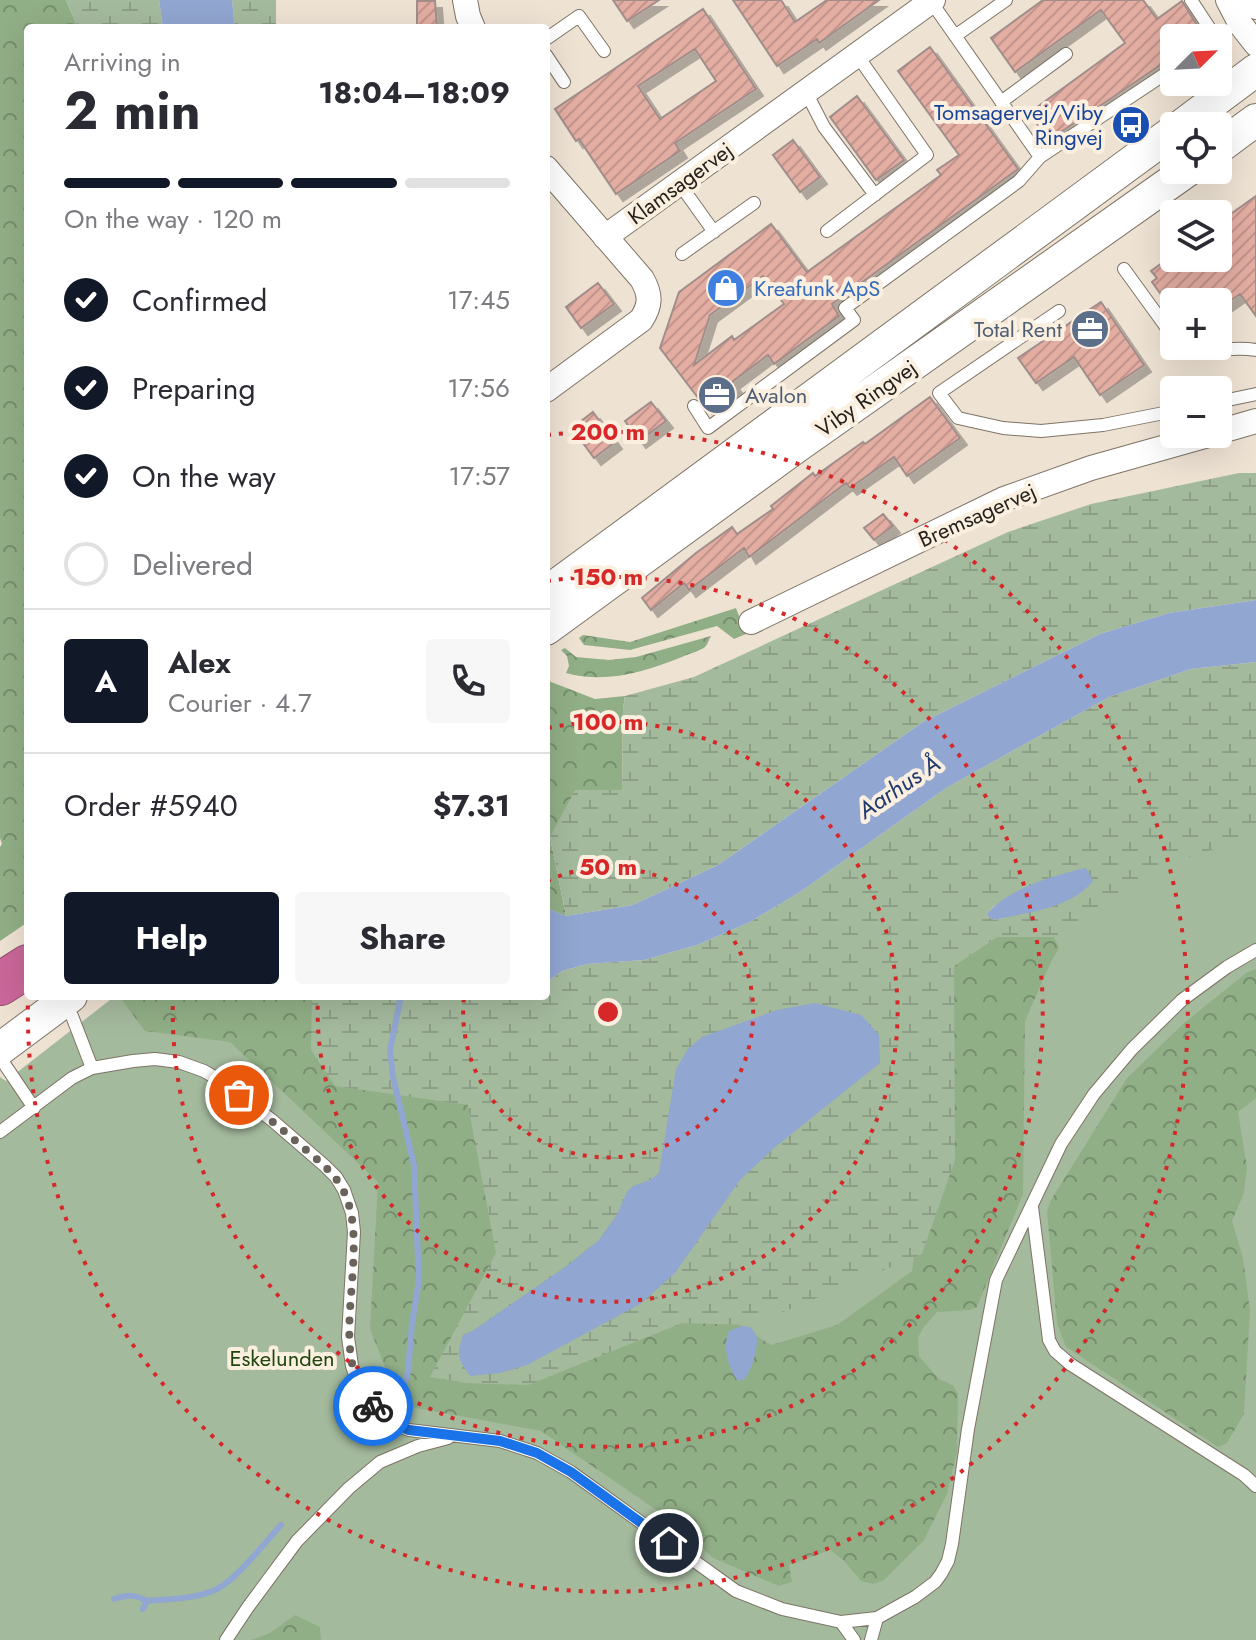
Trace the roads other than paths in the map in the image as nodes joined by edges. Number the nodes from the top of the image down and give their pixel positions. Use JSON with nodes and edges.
{"nodes":[{"id":1,"x":465,"y":0,"type":"edge"},
{"id":2,"x":931,"y":0,"type":"edge"},
{"id":3,"x":1006,"y":0,"type":"edge"},
{"id":4,"x":1191,"y":0,"type":"edge"},
{"id":5,"x":1228,"y":0,"type":"edge"},
{"id":6,"x":1250,"y":0,"type":"edge"},
{"id":7,"x":1256,"y":7,"type":"edge"},
{"id":8,"x":471,"y":24,"type":"edge"},
{"id":9,"x":1207,"y":24,"type":"edge"},
{"id":10,"x":550,"y":36,"type":"edge"},
{"id":11,"x":955,"y":36,"type":"junction"},
{"id":12,"x":1256,"y":44,"type":"edge"},
{"id":13,"x":604,"y":51,"type":"dead end"},
{"id":14,"x":1066,"y":54,"type":"dead end"},
{"id":15,"x":857,"y":55,"type":"junction"},
{"id":16,"x":550,"y":61,"type":"edge"},
{"id":17,"x":1256,"y":70,"type":"edge"},
{"id":18,"x":1160,"y":77,"type":"edge"},
{"id":19,"x":564,"y":82,"type":"dead end"},
{"id":20,"x":806,"y":92,"type":"junction"},
{"id":21,"x":1001,"y":102,"type":"junction"},
{"id":22,"x":1200,"y":112,"type":"edge"},
{"id":23,"x":1256,"y":120,"type":"edge"},
{"id":24,"x":1232,"y":138,"type":"edge"},
{"id":25,"x":1160,"y":141,"type":"edge"},
{"id":26,"x":1040,"y":157,"type":"junction"},
{"id":27,"x":550,"y":173,"type":"edge"},
{"id":28,"x":679,"y":183,"type":"junction"},
{"id":29,"x":1168,"y":184,"type":"edge"},
{"id":30,"x":875,"y":195,"type":"junction"},
{"id":31,"x":754,"y":203,"type":"dead end"},
{"id":32,"x":827,"y":231,"type":"dead end"},
{"id":33,"x":714,"y":232,"type":"junction"},
{"id":34,"x":605,"y":237,"type":"junction"},
{"id":35,"x":682,"y":254,"type":"dead end"},
{"id":36,"x":1124,"y":269,"type":"dead end"},
{"id":37,"x":1059,"y":311,"type":"dead end"},
{"id":38,"x":1160,"y":319,"type":"edge"},
{"id":39,"x":1232,"y":348,"type":"edge"},
{"id":40,"x":1256,"y":350,"type":"edge"},
{"id":41,"x":550,"y":387,"type":"edge"},
{"id":42,"x":1256,"y":394,"type":"edge"},
{"id":43,"x":1232,"y":399,"type":"edge"},
{"id":44,"x":694,"y":406,"type":"dead end"},
{"id":45,"x":1160,"y":414,"type":"edge"},
{"id":46,"x":1256,"y":421,"type":"edge"},
{"id":47,"x":1232,"y":428,"type":"edge"},
{"id":48,"x":1162,"y":448,"type":"edge"},
{"id":49,"x":550,"y":590,"type":"edge"},
{"id":50,"x":751,"y":622,"type":"dead end"},
{"id":51,"x":550,"y":626,"type":"edge"},
{"id":52,"x":1256,"y":950,"type":"edge"},
{"id":53,"x":24,"y":970,"type":"edge"},
{"id":54,"x":24,"y":971,"type":"edge"},
{"id":55,"x":0,"y":984,"type":"edge"},
{"id":56,"x":0,"y":991,"type":"edge"},
{"id":57,"x":38,"y":1000,"type":"edge"},
{"id":58,"x":72,"y":1006,"type":"edge"},
{"id":59,"x":0,"y":1028,"type":"edge"},
{"id":60,"x":2,"y":1057,"type":"edge"},
{"id":61,"x":92,"y":1068,"type":"junction"},
{"id":62,"x":34,"y":1108,"type":"junction"},
{"id":63,"x":0,"y":1132,"type":"edge"},
{"id":64,"x":1032,"y":1207,"type":"junction"},
{"id":65,"x":1015,"y":1240,"type":"junction"},
{"id":66,"x":1037,"y":1243,"type":"junction"},
{"id":67,"x":393,"y":1424,"type":"junction"},
{"id":68,"x":455,"y":1436,"type":"junction"},
{"id":69,"x":400,"y":1453,"type":"junction"},
{"id":70,"x":1256,"y":1486,"type":"edge"},
{"id":71,"x":877,"y":1618,"type":"junction"},
{"id":72,"x":841,"y":1622,"type":"junction"},
{"id":73,"x":226,"y":1640,"type":"edge"},
{"id":74,"x":854,"y":1640,"type":"edge"},
{"id":75,"x":871,"y":1640,"type":"edge"}],
"edges":[{"from":1,"to":8,"type":"street"},
{"from":2,"to":11,"type":"lane"},
{"from":2,"to":15,"type":"street","name":"Klamsagervej"},
{"from":3,"to":11,"type":"lane"},
{"from":4,"to":9,"type":"lane"},
{"from":5,"to":12,"type":"street"},
{"from":6,"to":7,"type":"street"},
{"from":10,"to":13,"type":"lane"},
{"from":11,"to":21,"type":"lane"},
{"from":14,"to":21,"type":"lane"},
{"from":15,"to":20,"type":"street","name":"Klamsagervej"},
{"from":15,"to":30,"type":"lane"},
{"from":16,"to":19,"type":"lane"},
{"from":17,"to":22,"type":"main road"},
{"from":18,"to":26,"type":"lane"},
{"from":20,"to":28,"type":"street","name":"Klamsagervej"},
{"from":20,"to":30,"type":"lane"},
{"from":21,"to":26,"type":"lane"},
{"from":23,"to":24,"type":"main road"},
{"from":25,"to":49,"type":"main road","name":"Viby Ringvej"},
{"from":26,"to":44,"type":"lane"},
{"from":27,"to":34,"type":"street"},
{"from":28,"to":33,"type":"lane"},
{"from":28,"to":34,"type":"street","name":"Klamsagervej"},
{"from":29,"to":51,"type":"main road","name":"Viby Ringvej"},
{"from":30,"to":32,"type":"lane"},
{"from":31,"to":33,"type":"lane"},
{"from":33,"to":35,"type":"lane"},
{"from":34,"to":41,"type":"street","name":"Klamsagervej"},
{"from":36,"to":38,"type":"lane"},
{"from":37,"to":45,"type":"lane"},
{"from":39,"to":40,"type":"lane"},
{"from":42,"to":43,"type":"lane"},
{"from":46,"to":47,"type":"street"},
{"from":48,"to":50,"type":"street","name":"Bremsagervej"},
{"from":52,"to":64,"type":"lane"},
{"from":53,"to":55,"type":"highway"},
{"from":54,"to":56,"type":"main road"},
{"from":57,"to":59,"type":"main road"},
{"from":58,"to":60,"type":"main road"},
{"from":58,"to":61,"type":"lane"},
{"from":60,"to":62,"type":"lane"},
{"from":61,"to":62,"type":"lane"},
{"from":61,"to":67,"type":"lane"},
{"from":62,"to":63,"type":"lane"},
{"from":64,"to":65,"type":"lane"},
{"from":64,"to":66,"type":"lane"},
{"from":65,"to":66,"type":"lane"},
{"from":65,"to":71,"type":"lane"},
{"from":66,"to":70,"type":"lane"},
{"from":67,"to":68,"type":"lane"},
{"from":67,"to":69,"type":"lane"},
{"from":68,"to":69,"type":"lane"},
{"from":68,"to":72,"type":"lane"},
{"from":69,"to":73,"type":"lane"},
{"from":71,"to":72,"type":"lane"},
{"from":71,"to":75,"type":"lane"},
{"from":72,"to":74,"type":"lane"}]}
